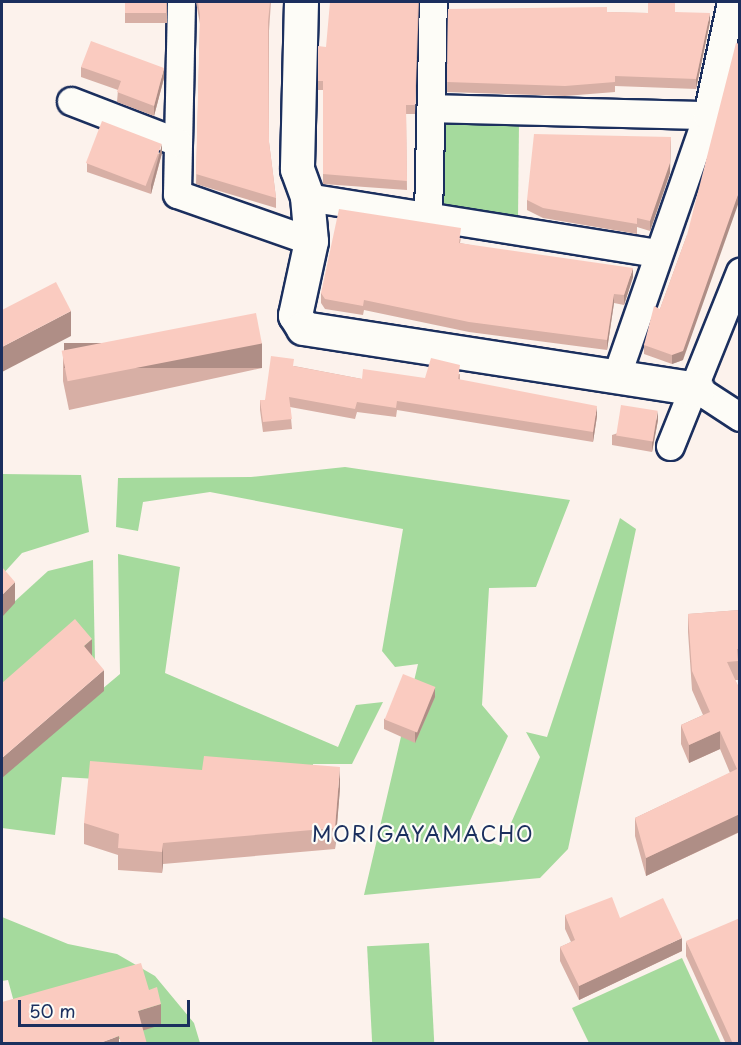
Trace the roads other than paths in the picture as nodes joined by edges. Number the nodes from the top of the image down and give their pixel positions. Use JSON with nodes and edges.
{"nodes":[{"id":1,"x":181,"y":2,"type":"edge"},
{"id":2,"x":301,"y":2,"type":"edge"},
{"id":3,"x":433,"y":2,"type":"edge"},
{"id":4,"x":731,"y":2,"type":"edge"},
{"id":5,"x":71,"y":101,"type":"dead end"},
{"id":6,"x":430,"y":108,"type":"junction"},
{"id":7,"x":707,"y":115,"type":"junction"},
{"id":8,"x":177,"y":142,"type":"junction"},
{"id":9,"x":307,"y":197,"type":"junction"},
{"id":10,"x":428,"y":216,"type":"junction"},
{"id":11,"x":311,"y":241,"type":"junction"},
{"id":12,"x":658,"y":253,"type":"junction"},
{"id":13,"x":740,"y":272,"type":"edge"},
{"id":14,"x":615,"y":377,"type":"junction"},
{"id":15,"x":697,"y":389,"type":"junction"},
{"id":16,"x":740,"y":417,"type":"edge"},
{"id":17,"x":670,"y":446,"type":"dead end"}],
"edges":[{"from":1,"to":8,"type":"street"},
{"from":2,"to":9,"type":"street"},
{"from":3,"to":6,"type":"street"},
{"from":4,"to":7,"type":"street"},
{"from":5,"to":8,"type":"street"},
{"from":6,"to":7,"type":"street"},
{"from":6,"to":10,"type":"street"},
{"from":7,"to":12,"type":"street"},
{"from":8,"to":11,"type":"street"},
{"from":9,"to":10,"type":"street"},
{"from":9,"to":11,"type":"street"},
{"from":10,"to":12,"type":"street"},
{"from":11,"to":14,"type":"street"},
{"from":12,"to":14,"type":"street"},
{"from":13,"to":15,"type":"street"},
{"from":14,"to":15,"type":"street"},
{"from":15,"to":16,"type":"street"},
{"from":15,"to":17,"type":"street"}]}
